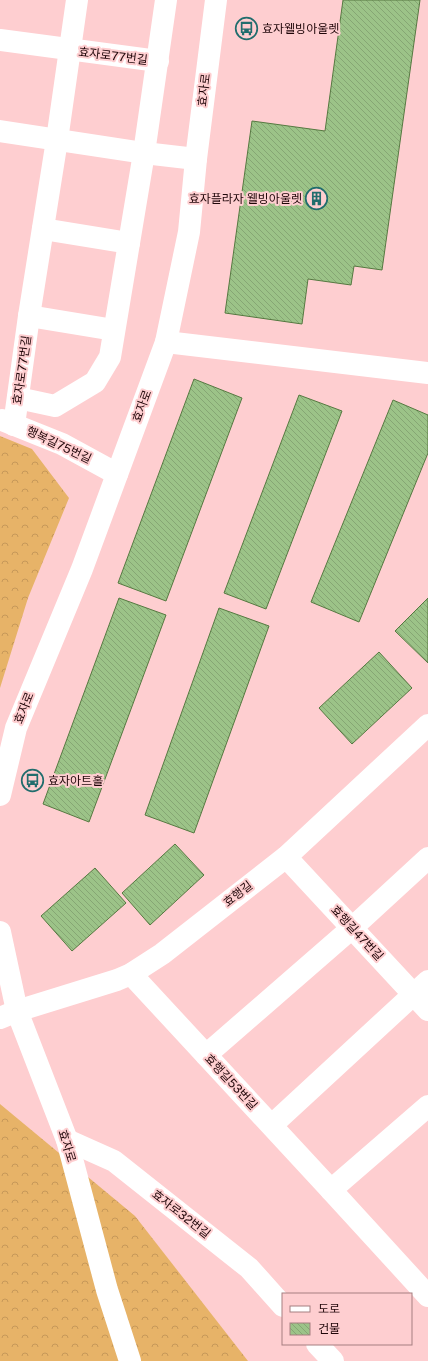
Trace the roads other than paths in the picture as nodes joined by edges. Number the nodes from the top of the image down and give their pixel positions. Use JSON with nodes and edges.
{"nodes":[{"id":1,"x":77,"y":0,"type":"edge"},
{"id":2,"x":166,"y":0,"type":"edge"},
{"id":3,"x":216,"y":0,"type":"edge"},
{"id":4,"x":0,"y":40,"type":"edge"},
{"id":5,"x":69,"y":50,"type":"junction"},
{"id":6,"x":158,"y":61,"type":"junction"},
{"id":7,"x":0,"y":130,"type":"edge"},
{"id":8,"x":57,"y":140,"type":"junction"},
{"id":9,"x":144,"y":153,"type":"junction"},
{"id":10,"x":196,"y":159,"type":"junction"},
{"id":11,"x":43,"y":229,"type":"junction"},
{"id":12,"x":129,"y":243,"type":"junction"},
{"id":13,"x":29,"y":316,"type":"junction"},
{"id":14,"x":114,"y":330,"type":"junction"},
{"id":15,"x":166,"y":342,"type":"junction"},
{"id":16,"x":428,"y":373,"type":"edge"},
{"id":17,"x":18,"y":398,"type":"junction"},
{"id":18,"x":7,"y":422,"type":"edge"},
{"id":19,"x":117,"y":474,"type":"junction"},
{"id":20,"x":428,"y":725,"type":"edge"},
{"id":21,"x":0,"y":795,"type":"edge"},
{"id":22,"x":286,"y":857,"type":"junction"},
{"id":23,"x":428,"y":858,"type":"edge"},
{"id":24,"x":352,"y":928,"type":"junction"},
{"id":25,"x":0,"y":932,"type":"edge"},
{"id":26,"x":131,"y":974,"type":"junction"},
{"id":27,"x":421,"y":987,"type":"edge"},
{"id":28,"x":428,"y":1010,"type":"edge"},
{"id":29,"x":9,"y":1014,"type":"edge"},
{"id":30,"x":206,"y":1055,"type":"junction"},
{"id":31,"x":428,"y":1106,"type":"edge"},
{"id":32,"x":272,"y":1125,"type":"junction"},
{"id":33,"x":66,"y":1140,"type":"junction"},
{"id":34,"x":331,"y":1190,"type":"junction"},
{"id":35,"x":428,"y":1296,"type":"edge"},
{"id":36,"x":282,"y":1305,"type":"edge"},
{"id":37,"x":318,"y":1345,"type":"edge"},
{"id":38,"x":130,"y":1361,"type":"edge"},
{"id":39,"x":333,"y":1361,"type":"edge"}],
"edges":[{"from":1,"to":5,"type":"street","name":"효자로77번길"},
{"from":2,"to":6,"type":"street"},
{"from":3,"to":10,"type":"street","name":"효자로"},
{"from":4,"to":5,"type":"street","name":"효자로77번길"},
{"from":5,"to":6,"type":"street","name":"효자로77번길"},
{"from":5,"to":8,"type":"street","name":"효자로77번길"},
{"from":6,"to":9,"type":"street"},
{"from":7,"to":8,"type":"street"},
{"from":8,"to":9,"type":"street"},
{"from":8,"to":11,"type":"street","name":"효자로77번길"},
{"from":9,"to":10,"type":"street"},
{"from":9,"to":12,"type":"street"},
{"from":10,"to":15,"type":"street","name":"효자로"},
{"from":11,"to":12,"type":"street"},
{"from":11,"to":13,"type":"street","name":"효자로77번길"},
{"from":12,"to":14,"type":"street"},
{"from":13,"to":14,"type":"street"},
{"from":13,"to":17,"type":"street","name":"효자로77번길"},
{"from":14,"to":17,"type":"street"},
{"from":15,"to":16,"type":"street"},
{"from":15,"to":19,"type":"street","name":"효자로"},
{"from":17,"to":18,"type":"street","name":"효자로77번길"},
{"from":18,"to":19,"type":"street","name":"행복길75번길"},
{"from":19,"to":21,"type":"street","name":"효자로"},
{"from":20,"to":22,"type":"street","name":"효행길"},
{"from":22,"to":24,"type":"street","name":"효행길47번길"},
{"from":22,"to":26,"type":"street","name":"효행길"},
{"from":23,"to":24,"type":"street"},
{"from":24,"to":27,"type":"street","name":"효행길47번길"},
{"from":24,"to":30,"type":"street"},
{"from":25,"to":29,"type":"street","name":"효자로"},
{"from":26,"to":29,"type":"street","name":"효행길"},
{"from":26,"to":30,"type":"street","name":"효행길53번길"},
{"from":27,"to":28,"type":"street","name":"효행길47번길"},
{"from":27,"to":32,"type":"street"},
{"from":29,"to":33,"type":"street","name":"효자로"},
{"from":30,"to":32,"type":"street","name":"효행길53번길"},
{"from":31,"to":34,"type":"street"},
{"from":32,"to":34,"type":"street","name":"효행길53번길"},
{"from":33,"to":36,"type":"street","name":"효자로32번길"},
{"from":33,"to":38,"type":"street","name":"효자로"},
{"from":34,"to":35,"type":"street","name":"효행길53번길"},
{"from":37,"to":39,"type":"street"}]}
